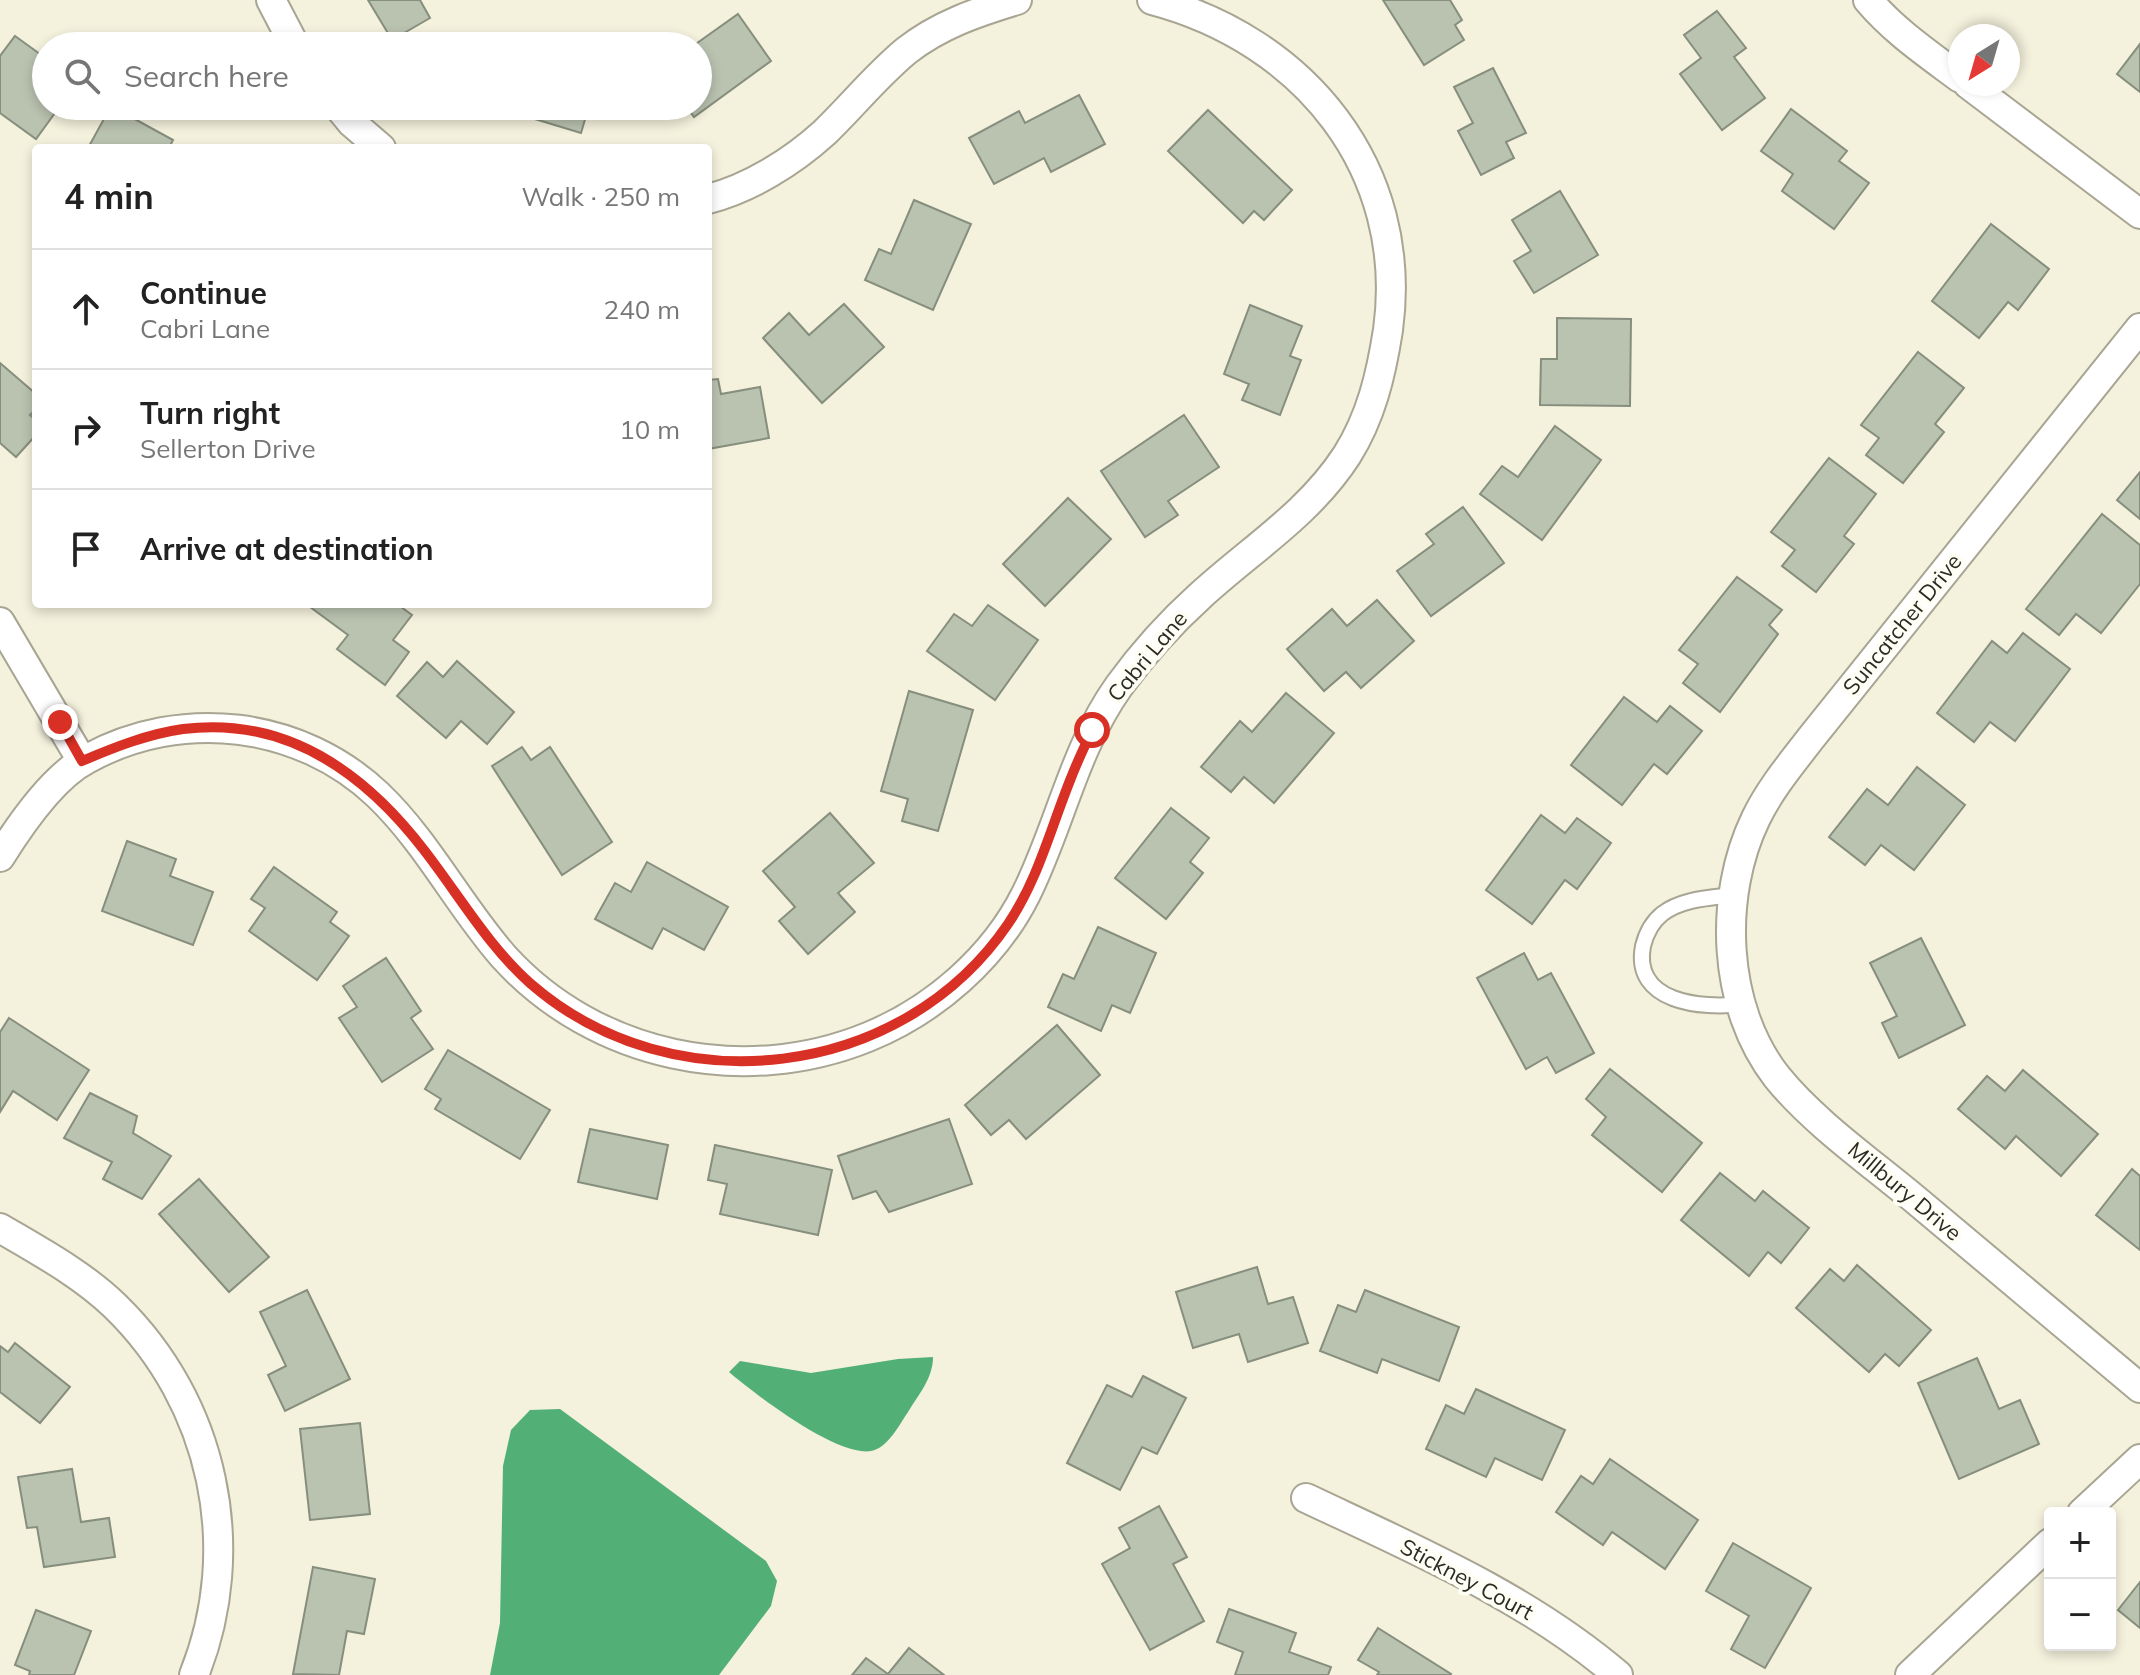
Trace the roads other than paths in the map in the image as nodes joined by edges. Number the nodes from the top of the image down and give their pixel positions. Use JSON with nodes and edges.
{"nodes":[{"id":1,"x":271,"y":0,"type":"edge"},
{"id":2,"x":1017,"y":0,"type":"edge"},
{"id":3,"x":1152,"y":0,"type":"edge"},
{"id":4,"x":1868,"y":0,"type":"edge"},
{"id":5,"x":288,"y":32,"type":"edge"},
{"id":6,"x":1948,"y":69,"type":"edge"},
{"id":7,"x":1984,"y":96,"type":"edge"},
{"id":8,"x":350,"y":120,"type":"edge"},
{"id":9,"x":376,"y":144,"type":"edge"},
{"id":10,"x":712,"y":198,"type":"edge"},
{"id":11,"x":2140,"y":214,"type":"edge"},
{"id":12,"x":2140,"y":328,"type":"edge"},
{"id":13,"x":0,"y":622,"type":"edge"},
{"id":14,"x":82,"y":761,"type":"junction"},
{"id":15,"x":0,"y":857,"type":"edge"},
{"id":16,"x":1732,"y":895,"type":"junction"},
{"id":17,"x":1732,"y":951,"type":"joint"},
{"id":18,"x":1742,"y":1004,"type":"junction"},
{"id":19,"x":0,"y":1228,"type":"edge"},
{"id":20,"x":2140,"y":1388,"type":"edge"},
{"id":21,"x":2140,"y":1459,"type":"edge"},
{"id":22,"x":1306,"y":1498,"type":"dead end"},
{"id":23,"x":2088,"y":1507,"type":"edge"},
{"id":24,"x":2044,"y":1549,"type":"edge"},
{"id":25,"x":194,"y":1675,"type":"edge"},
{"id":26,"x":1618,"y":1675,"type":"edge"},
{"id":27,"x":1910,"y":1675,"type":"edge"}],
"edges":[{"from":1,"to":5,"type":"street"},
{"from":2,"to":10,"type":"street"},
{"from":3,"to":14,"type":"street","name":"Cabri Lane"},
{"from":4,"to":6,"type":"street"},
{"from":7,"to":11,"type":"street"},
{"from":8,"to":9,"type":"street"},
{"from":12,"to":16,"type":"street","name":"Suncatcher Drive"},
{"from":13,"to":14,"type":"street"},
{"from":14,"to":15,"type":"street","name":"Cabri Lane"},
{"from":16,"to":17,"type":"street","name":"Suncatcher Drive"},
{"from":16,"to":18,"type":"lane"},
{"from":17,"to":18,"type":"street","name":"Millbury Drive"},
{"from":18,"to":20,"type":"street","name":"Millbury Drive"},
{"from":19,"to":25,"type":"street"},
{"from":21,"to":23,"type":"street"},
{"from":22,"to":26,"type":"street","name":"Stickney Court"},
{"from":24,"to":27,"type":"street"}]}
